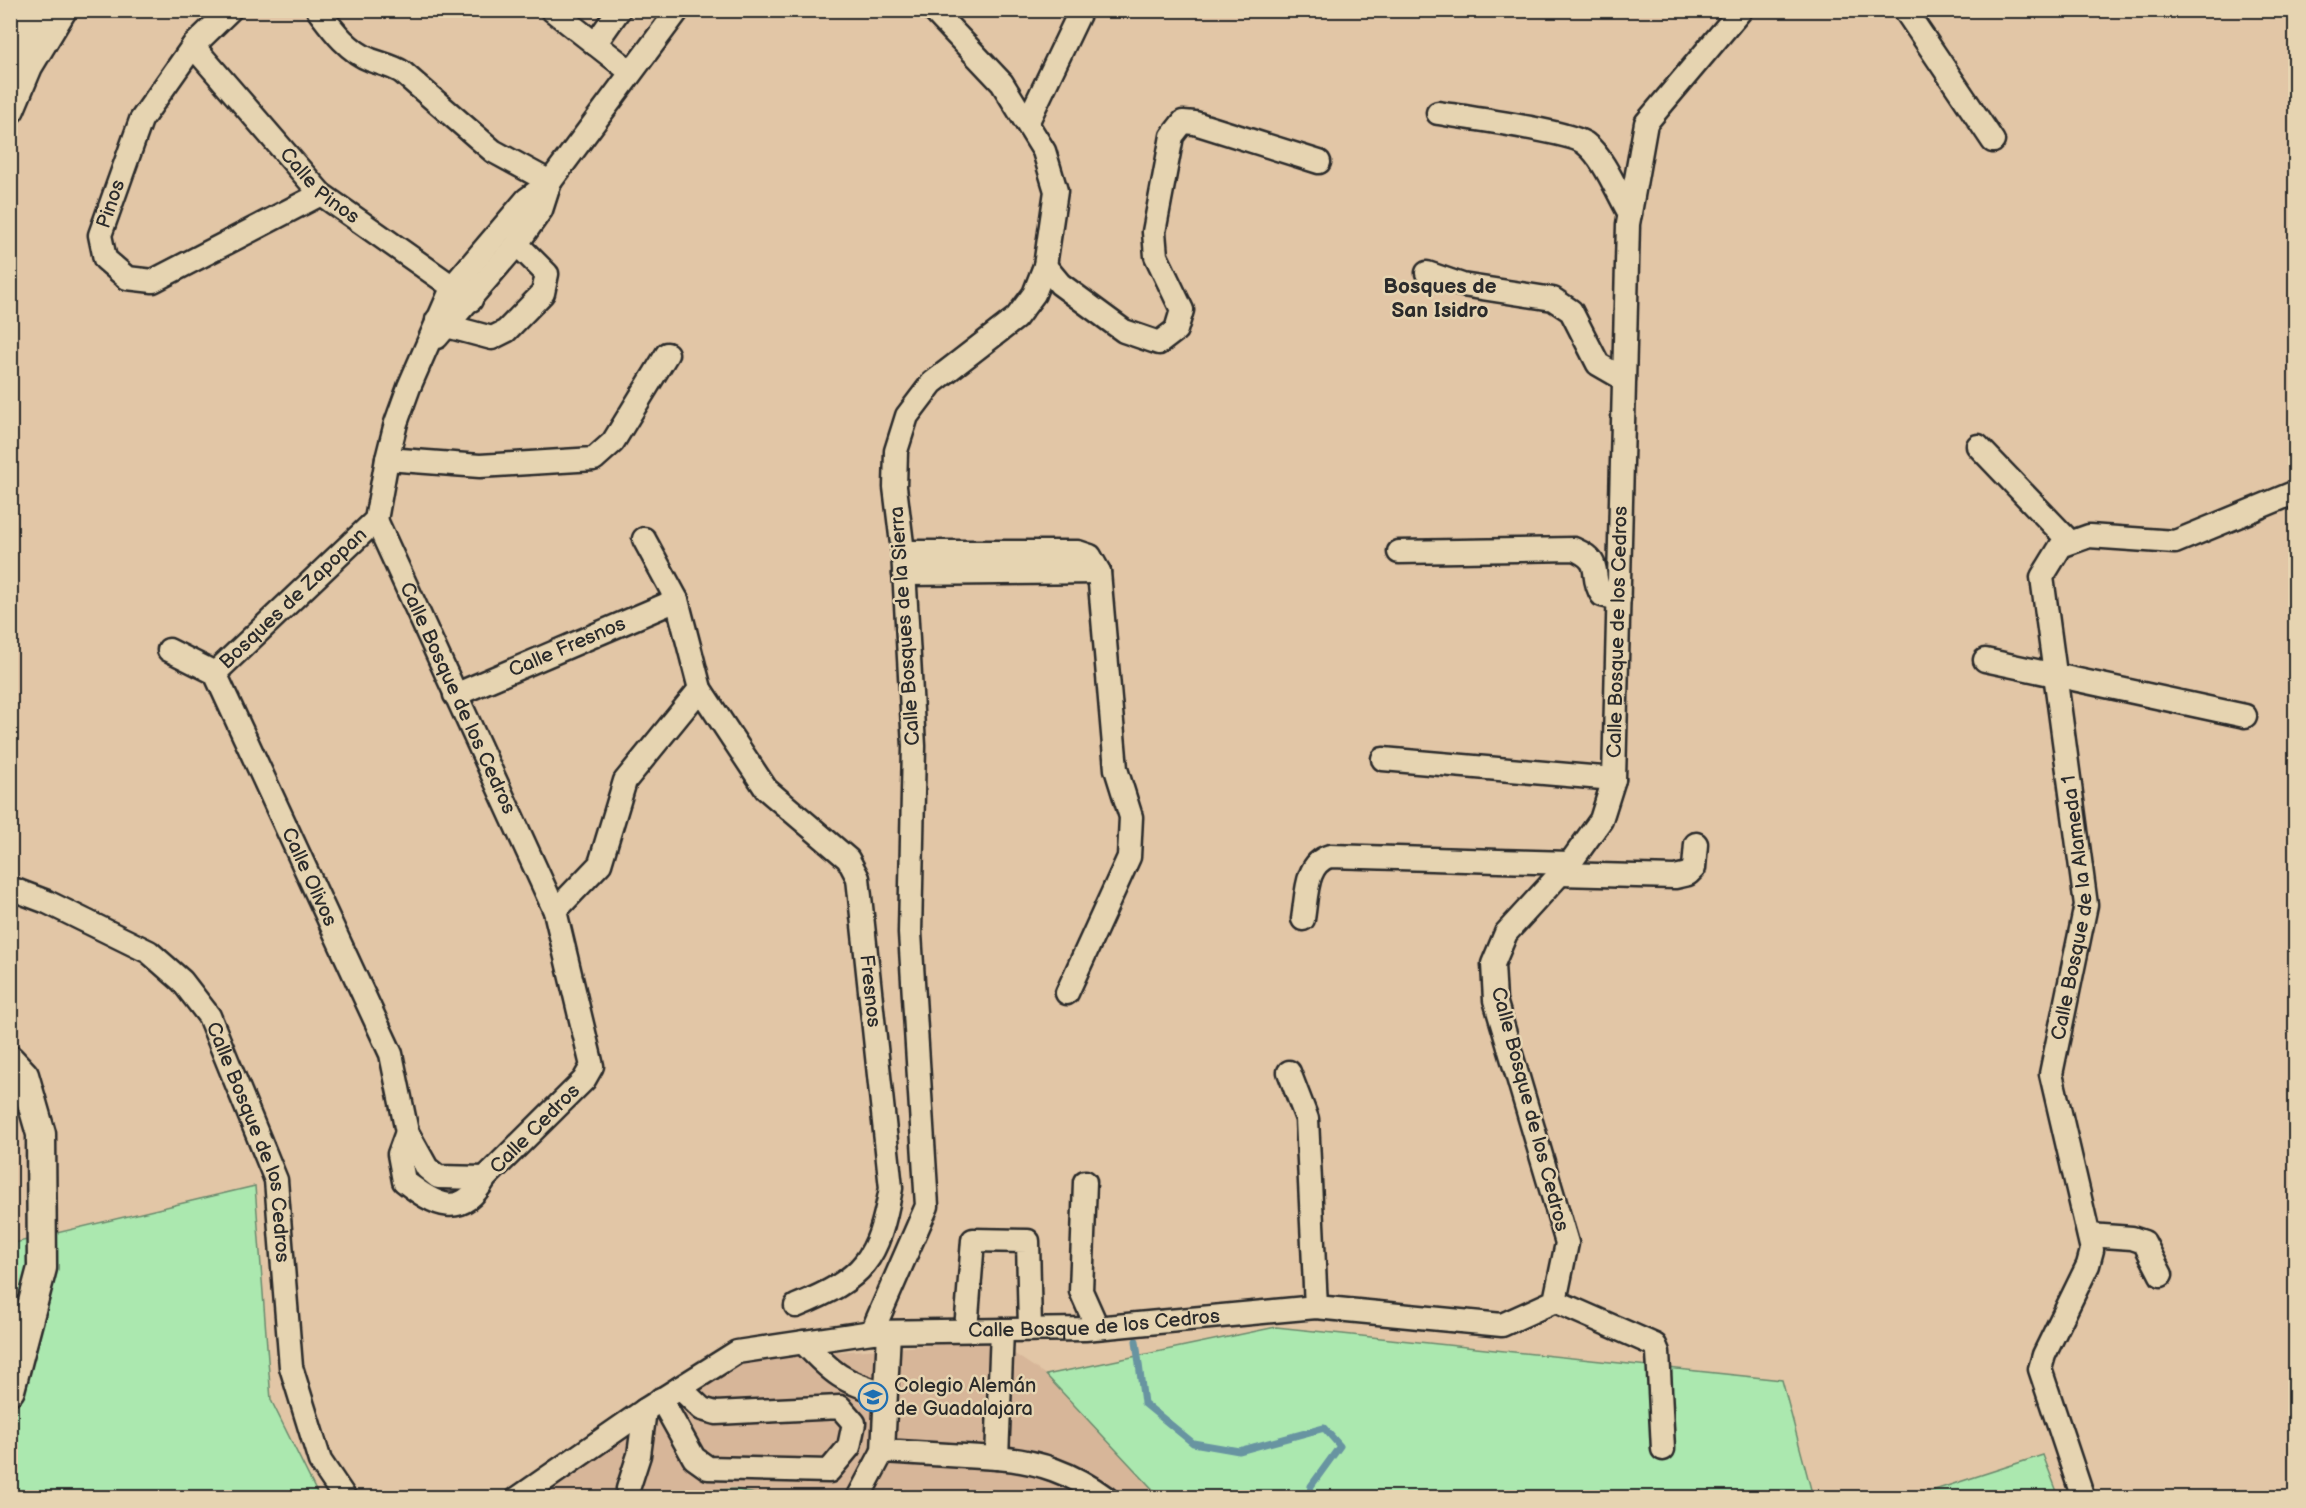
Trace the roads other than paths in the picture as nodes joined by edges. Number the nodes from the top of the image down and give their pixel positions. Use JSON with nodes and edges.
{"nodes":[{"id":1,"x":34,"y":10,"type":"edge"},
{"id":2,"x":63,"y":10,"type":"edge"},
{"id":3,"x":230,"y":10,"type":"edge"},
{"id":4,"x":318,"y":10,"type":"edge"},
{"id":5,"x":552,"y":10,"type":"edge"},
{"id":6,"x":619,"y":10,"type":"edge"},
{"id":7,"x":678,"y":10,"type":"edge"},
{"id":8,"x":933,"y":10,"type":"edge"},
{"id":9,"x":1081,"y":10,"type":"edge"},
{"id":10,"x":1741,"y":10,"type":"edge"},
{"id":11,"x":1905,"y":10,"type":"edge"},
{"id":12,"x":595,"y":44,"type":"junction"},
{"id":13,"x":193,"y":46,"type":"junction"},
{"id":14,"x":16,"y":59,"type":"edge"},
{"id":15,"x":631,"y":72,"type":"junction"},
{"id":16,"x":10,"y":109,"type":"edge"},
{"id":17,"x":1438,"y":112,"type":"dead end"},
{"id":18,"x":1028,"y":121,"type":"junction"},
{"id":19,"x":1993,"y":141,"type":"dead end"},
{"id":20,"x":1319,"y":162,"type":"dead end"},
{"id":21,"x":550,"y":183,"type":"junction"},
{"id":22,"x":321,"y":194,"type":"junction"},
{"id":23,"x":1630,"y":214,"type":"junction"},
{"id":24,"x":517,"y":244,"type":"junction"},
{"id":25,"x":1045,"y":266,"type":"junction"},
{"id":26,"x":1427,"y":273,"type":"dead end"},
{"id":27,"x":453,"y":286,"type":"junction"},
{"id":28,"x":471,"y":300,"type":"junction"},
{"id":29,"x":442,"y":323,"type":"junction"},
{"id":30,"x":667,"y":354,"type":"dead end"},
{"id":31,"x":1624,"y":378,"type":"junction"},
{"id":32,"x":1978,"y":446,"type":"dead end"},
{"id":33,"x":387,"y":459,"type":"junction"},
{"id":34,"x":2295,"y":492,"type":"edge"},
{"id":35,"x":376,"y":520,"type":"junction"},
{"id":36,"x":644,"y":539,"type":"dead end"},
{"id":37,"x":2070,"y":542,"type":"junction"},
{"id":38,"x":903,"y":552,"type":"junction"},
{"id":39,"x":1399,"y":552,"type":"dead end"},
{"id":40,"x":1099,"y":572,"type":"junction"},
{"id":41,"x":904,"y":574,"type":"junction"},
{"id":42,"x":1619,"y":599,"type":"junction"},
{"id":43,"x":677,"y":600,"type":"junction"},
{"id":44,"x":169,"y":650,"type":"dead end"},
{"id":45,"x":1985,"y":660,"type":"dead end"},
{"id":46,"x":215,"y":673,"type":"junction"},
{"id":47,"x":2055,"y":675,"type":"junction"},
{"id":48,"x":700,"y":689,"type":"junction"},
{"id":49,"x":455,"y":695,"type":"junction"},
{"id":50,"x":2245,"y":716,"type":"dead end"},
{"id":51,"x":1383,"y":759,"type":"dead end"},
{"id":52,"x":1614,"y":779,"type":"junction"},
{"id":53,"x":1696,"y":844,"type":"dead end"},
{"id":54,"x":1565,"y":868,"type":"junction"},
{"id":55,"x":10,"y":888,"type":"edge"},
{"id":56,"x":555,"y":911,"type":"junction"},
{"id":57,"x":1304,"y":920,"type":"dead end"},
{"id":58,"x":1066,"y":993,"type":"dead end"},
{"id":59,"x":10,"y":1060,"type":"edge"},
{"id":60,"x":1289,"y":1072,"type":"dead end"},
{"id":61,"x":407,"y":1132,"type":"joint"},
{"id":62,"x":1085,"y":1182,"type":"dead end"},
{"id":63,"x":2089,"y":1235,"type":"junction"},
{"id":64,"x":2161,"y":1275,"type":"dead end"},
{"id":65,"x":1555,"y":1301,"type":"junction"},
{"id":66,"x":796,"y":1306,"type":"dead end"},
{"id":67,"x":1316,"y":1307,"type":"junction"},
{"id":68,"x":1097,"y":1328,"type":"junction"},
{"id":69,"x":1030,"y":1329,"type":"junction"},
{"id":70,"x":966,"y":1330,"type":"junction"},
{"id":71,"x":1002,"y":1330,"type":"junction"},
{"id":72,"x":881,"y":1332,"type":"junction"},
{"id":73,"x":803,"y":1342,"type":"junction"},
{"id":74,"x":10,"y":1390,"type":"edge"},
{"id":75,"x":885,"y":1394,"type":"junction"},
{"id":76,"x":662,"y":1399,"type":"junction"},
{"id":77,"x":1663,"y":1449,"type":"dead end"},
{"id":78,"x":883,"y":1451,"type":"junction"},
{"id":79,"x":997,"y":1458,"type":"junction"},
{"id":80,"x":625,"y":1494,"type":"edge"},
{"id":81,"x":345,"y":1497,"type":"edge"},
{"id":82,"x":518,"y":1497,"type":"edge"},
{"id":83,"x":858,"y":1497,"type":"edge"},
{"id":84,"x":1106,"y":1497,"type":"edge"},
{"id":85,"x":2083,"y":1497,"type":"edge"}],
"edges":[{"from":1,"to":14,"type":"main road"},
{"from":2,"to":14,"type":"main road"},
{"from":3,"to":13,"type":"street","name":"Pinos"},
{"from":4,"to":21,"type":"street"},
{"from":5,"to":12,"type":"street"},
{"from":6,"to":12,"type":"street"},
{"from":7,"to":15,"type":"street","name":"Bosques de Zapopan"},
{"from":8,"to":18,"type":"street","name":"Calle Bosques de la Sierra"},
{"from":9,"to":18,"type":"street"},
{"from":10,"to":23,"type":"street","name":"Calle Bosque de los Cedros"},
{"from":11,"to":19,"type":"street"},
{"from":12,"to":15,"type":"street"},
{"from":13,"to":22,"type":"street","name":"Calle Pinos"},
{"from":13,"to":22,"type":"street","name":"Pinos"},
{"from":14,"to":16,"type":"main road"},
{"from":15,"to":21,"type":"street","name":"Bosques de Zapopan"},
{"from":17,"to":23,"type":"street"},
{"from":18,"to":25,"type":"street","name":"Calle Bosques de la Sierra"},
{"from":20,"to":25,"type":"street"},
{"from":21,"to":24,"type":"street","name":"Bosques de Zapopan"},
{"from":21,"to":27,"type":"street","name":"Bosques de Zapopan"},
{"from":22,"to":27,"type":"street","name":"Calle Pinos"},
{"from":23,"to":31,"type":"street","name":"Calle Bosque de los Cedros"},
{"from":24,"to":28,"type":"street","name":"Bosques de Zapopan"},
{"from":24,"to":29,"type":"street"},
{"from":25,"to":38,"type":"street","name":"Calle Bosques de la Sierra"},
{"from":26,"to":31,"type":"street"},
{"from":27,"to":28,"type":"street","name":"Calle Pinos"},
{"from":27,"to":29,"type":"street","name":"Bosques de Zapopan"},
{"from":28,"to":29,"type":"street","name":"Bosques de Zapopan"},
{"from":29,"to":33,"type":"street","name":"Bosques de Zapopan"},
{"from":30,"to":33,"type":"street"},
{"from":31,"to":42,"type":"street","name":"Calle Bosque de los Cedros"},
{"from":32,"to":37,"type":"street"},
{"from":33,"to":35,"type":"street","name":"Bosques de Zapopan"},
{"from":34,"to":37,"type":"street"},
{"from":35,"to":46,"type":"street","name":"Bosques de Zapopan"},
{"from":35,"to":49,"type":"street","name":"Calle Bosque de los Cedros"},
{"from":36,"to":43,"type":"street","name":"Fresnos"},
{"from":37,"to":47,"type":"street","name":"Calle Bosque de la Alameda 1"},
{"from":38,"to":40,"type":"street"},
{"from":38,"to":41,"type":"street","name":"Calle Bosques de la Sierra"},
{"from":39,"to":42,"type":"street"},
{"from":40,"to":41,"type":"street"},
{"from":40,"to":58,"type":"street"},
{"from":41,"to":72,"type":"street","name":"Calle Bosques de la Sierra"},
{"from":42,"to":52,"type":"street","name":"Calle Bosque de los Cedros"},
{"from":43,"to":48,"type":"street","name":"Fresnos"},
{"from":43,"to":49,"type":"street","name":"Calle Fresnos"},
{"from":44,"to":46,"type":"street"},
{"from":45,"to":47,"type":"street"},
{"from":46,"to":61,"type":"street","name":"Calle Olivos"},
{"from":47,"to":50,"type":"street"},
{"from":47,"to":63,"type":"street","name":"Calle Bosque de la Alameda 1"},
{"from":48,"to":56,"type":"street"},
{"from":48,"to":66,"type":"street","name":"Fresnos"},
{"from":49,"to":56,"type":"street","name":"Calle Bosque de los Cedros"},
{"from":51,"to":52,"type":"street"},
{"from":52,"to":54,"type":"street","name":"Calle Bosque de los Cedros"},
{"from":53,"to":54,"type":"street"},
{"from":54,"to":57,"type":"street"},
{"from":54,"to":65,"type":"street","name":"Calle Bosque de los Cedros"},
{"from":55,"to":81,"type":"street","name":"Calle Bosque de los Cedros"},
{"from":56,"to":61,"type":"street","name":"Calle Cedros"},
{"from":59,"to":74,"type":"main road"},
{"from":60,"to":67,"type":"street"},
{"from":62,"to":68,"type":"street"},
{"from":63,"to":64,"type":"street"},
{"from":63,"to":85,"type":"street","name":"Calle Bosque de la Alameda 1"},
{"from":65,"to":67,"type":"street","name":"Calle Bosque de los Cedros"},
{"from":65,"to":77,"type":"street"},
{"from":67,"to":68,"type":"street","name":"Calle Bosque de los Cedros"},
{"from":68,"to":69,"type":"street","name":"Calle Bosque de los Cedros"},
{"from":69,"to":70,"type":"street"},
{"from":69,"to":71,"type":"street","name":"Calle Bosque de los Cedros"},
{"from":70,"to":71,"type":"street","name":"Calle Bosque de los Cedros"},
{"from":70,"to":72,"type":"street","name":"Calle Bosque de los Cedros"},
{"from":71,"to":79,"type":"street"},
{"from":72,"to":73,"type":"street","name":"Calle Bosque de los Cedros"},
{"from":72,"to":75,"type":"street","name":"Calle Bosques de la Sierra"},
{"from":73,"to":75,"type":"street"},
{"from":73,"to":76,"type":"street","name":"Calle Bosque de los Cedros"},
{"from":75,"to":78,"type":"street","name":"Calle Bosques de la Sierra"},
{"from":76,"to":76,"type":"street"},
{"from":76,"to":80,"type":"street"},
{"from":76,"to":82,"type":"street","name":"Calle Bosque de los Cedros"},
{"from":78,"to":79,"type":"street"},
{"from":78,"to":83,"type":"street"},
{"from":79,"to":84,"type":"street"}]}
